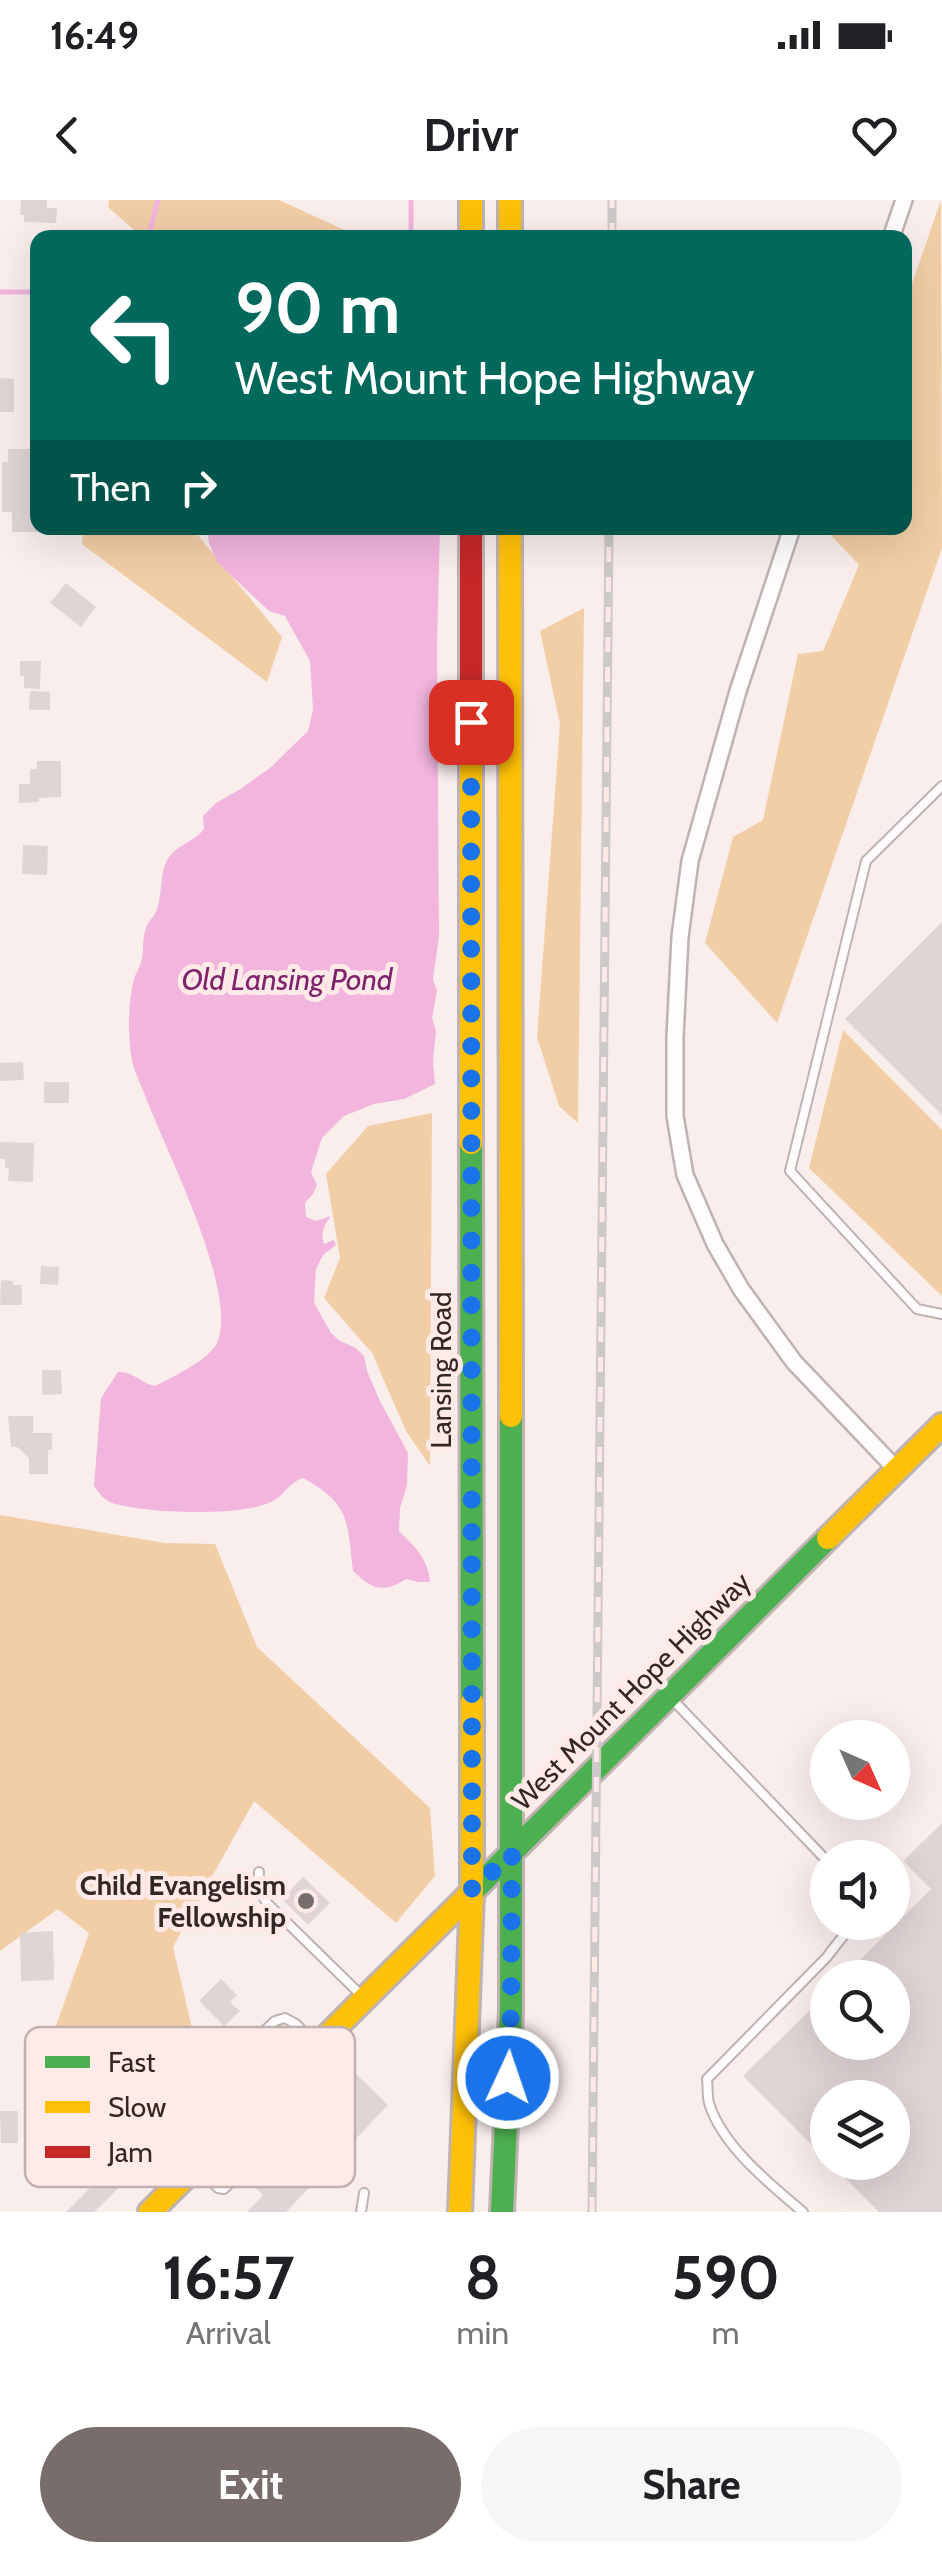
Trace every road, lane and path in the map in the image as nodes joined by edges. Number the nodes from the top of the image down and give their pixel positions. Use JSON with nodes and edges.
{"nodes":[{"id":1,"x":470,"y":200,"type":"edge"},
{"id":2,"x":510,"y":200,"type":"edge"},
{"id":3,"x":904,"y":200,"type":"edge"},
{"id":4,"x":470,"y":230,"type":"edge"},
{"id":5,"x":510,"y":230,"type":"edge"},
{"id":6,"x":893,"y":230,"type":"edge"},
{"id":7,"x":471,"y":535,"type":"edge"},
{"id":8,"x":510,"y":535,"type":"edge"},
{"id":9,"x":790,"y":535,"type":"edge"},
{"id":10,"x":942,"y":786,"type":"edge"},
{"id":11,"x":942,"y":1314,"type":"edge"},
{"id":12,"x":939,"y":1435,"type":"edge"},
{"id":13,"x":896,"y":1469,"type":"junction"},
{"id":14,"x":668,"y":1696,"type":"junction"},
{"id":15,"x":810,"y":1843,"type":"edge"},
{"id":16,"x":512,"y":1852,"type":"junction"},
{"id":17,"x":258,"y":1872,"type":"dead end"},
{"id":18,"x":472,"y":1892,"type":"junction"},
{"id":19,"x":840,"y":1940,"type":"edge"},
{"id":20,"x":365,"y":1999,"type":"junction"},
{"id":21,"x":269,"y":2027,"type":"edge"},
{"id":22,"x":299,"y":2027,"type":"edge"},
{"id":23,"x":336,"y":2027,"type":"edge"},
{"id":24,"x":177,"y":2187,"type":"edge"},
{"id":25,"x":364,"y":2193,"type":"dead end"},
{"id":26,"x":156,"y":2210,"type":"edge"},
{"id":27,"x":361,"y":2212,"type":"edge"},
{"id":28,"x":460,"y":2212,"type":"edge"},
{"id":29,"x":502,"y":2212,"type":"edge"},
{"id":30,"x":804,"y":2212,"type":"edge"}],
"edges":[{"from":1,"to":4,"type":"main road"},
{"from":2,"to":5,"type":"main road"},
{"from":3,"to":6,"type":"street"},
{"from":7,"to":18,"type":"main road","name":"Lansing Road"},
{"from":8,"to":16,"type":"main road"},
{"from":9,"to":13,"type":"street"},
{"from":10,"to":11,"type":"lane"},
{"from":12,"to":13,"type":"main road","name":"West Mount Hope Highway"},
{"from":13,"to":14,"type":"main road","name":"West Mount Hope Highway"},
{"from":14,"to":15,"type":"lane"},
{"from":14,"to":16,"type":"main road","name":"West Mount Hope Highway"},
{"from":16,"to":18,"type":"main road","name":"West Mount Hope Highway"},
{"from":16,"to":29,"type":"main road"},
{"from":17,"to":20,"type":"lane"},
{"from":18,"to":20,"type":"main road","name":"West Mount Hope Highway"},
{"from":18,"to":28,"type":"main road","name":"Lansing Road"},
{"from":19,"to":30,"type":"lane"},
{"from":20,"to":23,"type":"main road","name":"West Mount Hope Highway"},
{"from":21,"to":22,"type":"lane"},
{"from":24,"to":26,"type":"main road","name":"West Mount Hope Highway"},
{"from":25,"to":27,"type":"lane"}]}
